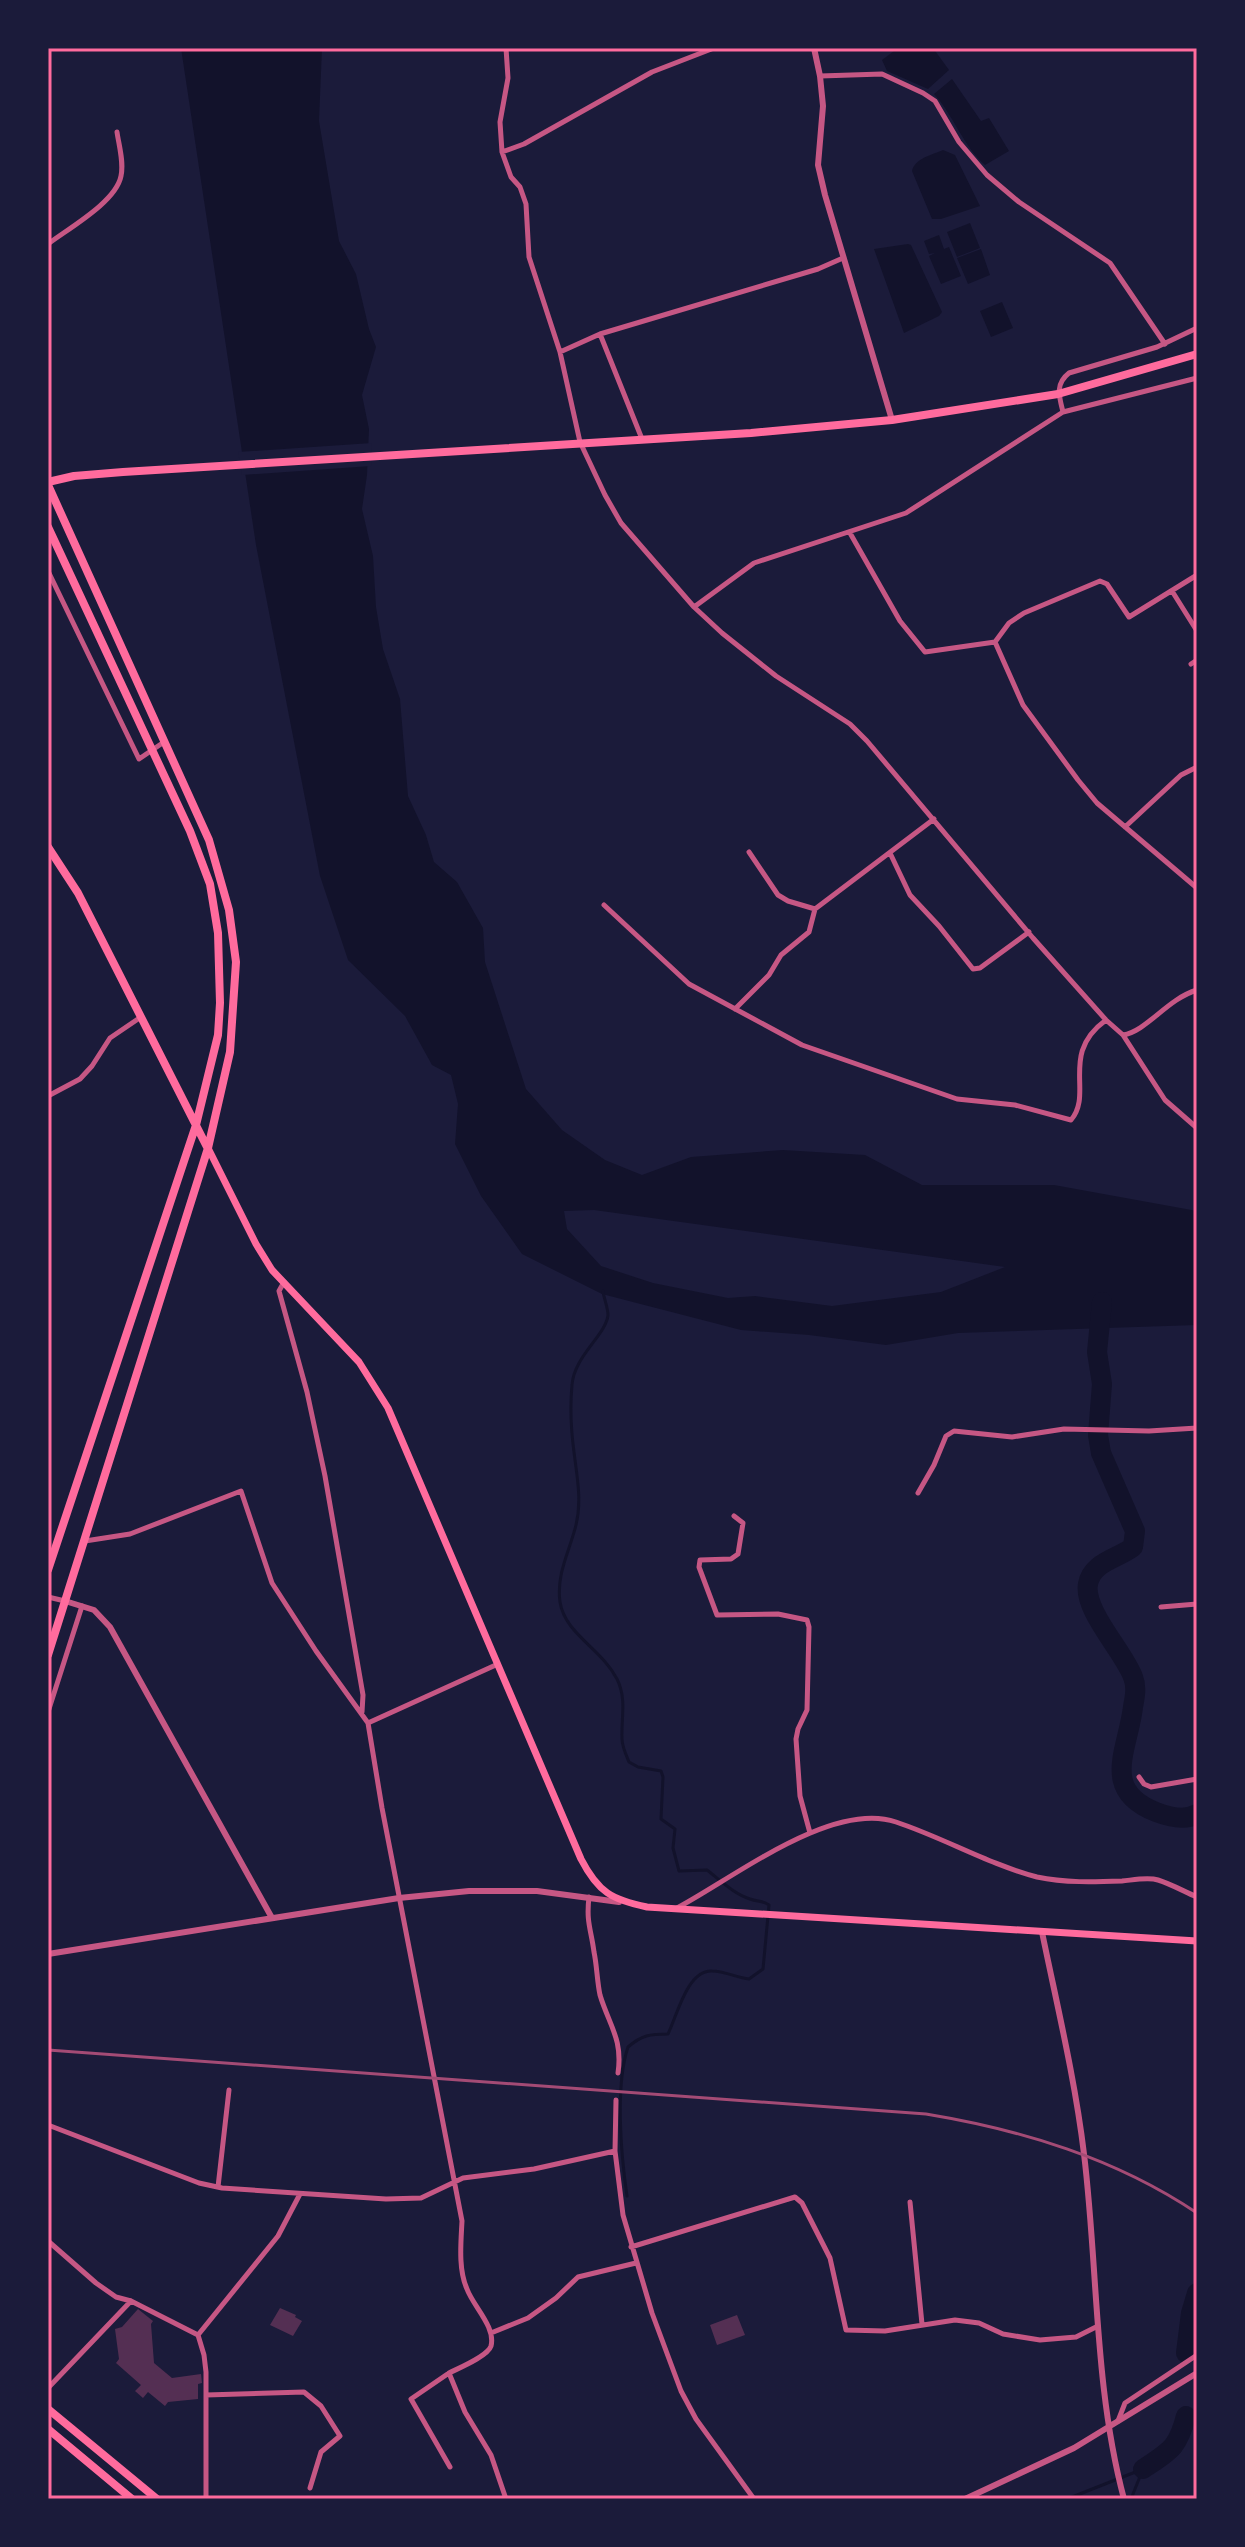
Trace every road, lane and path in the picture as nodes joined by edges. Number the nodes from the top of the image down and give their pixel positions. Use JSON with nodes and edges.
{"nodes":[{"id":1,"x":506,"y":48,"type":"edge"},
{"id":2,"x":714,"y":48,"type":"edge"},
{"id":3,"x":814,"y":48,"type":"edge"},
{"id":4,"x":820,"y":76,"type":"junction"},
{"id":5,"x":117,"y":132,"type":"dead end"},
{"id":6,"x":502,"y":152,"type":"junction"},
{"id":7,"x":48,"y":244,"type":"edge"},
{"id":8,"x":843,"y":258,"type":"junction"},
{"id":9,"x":1197,"y":328,"type":"edge"},
{"id":10,"x":600,"y":334,"type":"junction"},
{"id":11,"x":1165,"y":344,"type":"junction"},
{"id":12,"x":560,"y":352,"type":"junction"},
{"id":13,"x":1197,"y":354,"type":"edge"},
{"id":14,"x":1197,"y":378,"type":"edge"},
{"id":15,"x":1058,"y":394,"type":"junction"},
{"id":16,"x":1063,"y":412,"type":"junction"},
{"id":17,"x":892,"y":420,"type":"junction"},
{"id":18,"x":642,"y":439,"type":"junction"},
{"id":19,"x":580,"y":442,"type":"junction"},
{"id":20,"x":48,"y":484,"type":"edge"},
{"id":21,"x":48,"y":527,"type":"edge"},
{"id":22,"x":850,"y":533,"type":"junction"},
{"id":23,"x":48,"y":571,"type":"edge"},
{"id":24,"x":1197,"y":575,"type":"edge"},
{"id":25,"x":1172,"y":591,"type":"junction"},
{"id":26,"x":694,"y":607,"type":"junction"},
{"id":27,"x":1197,"y":631,"type":"edge"},
{"id":28,"x":995,"y":642,"type":"junction"},
{"id":29,"x":164,"y":742,"type":"junction"},
{"id":30,"x":152,"y":749,"type":"junction"},
{"id":31,"x":1197,"y":767,"type":"edge"},
{"id":32,"x":934,"y":819,"type":"junction"},
{"id":33,"x":1125,"y":827,"type":"junction"},
{"id":34,"x":48,"y":847,"type":"edge"},
{"id":35,"x":749,"y":852,"type":"dead end"},
{"id":36,"x":890,"y":852,"type":"junction"},
{"id":37,"x":1197,"y":888,"type":"edge"},
{"id":38,"x":604,"y":905,"type":"dead end"},
{"id":39,"x":815,"y":909,"type":"junction"},
{"id":40,"x":1029,"y":932,"type":"junction"},
{"id":41,"x":236,"y":962,"type":"junction"},
{"id":42,"x":219,"y":963,"type":"junction"},
{"id":43,"x":1197,"y":990,"type":"edge"},
{"id":44,"x":735,"y":1009,"type":"junction"},
{"id":45,"x":141,"y":1017,"type":"junction"},
{"id":46,"x":1106,"y":1020,"type":"junction"},
{"id":47,"x":1123,"y":1035,"type":"junction"},
{"id":48,"x":48,"y":1096,"type":"edge"},
{"id":49,"x":196,"y":1125,"type":"junction"},
{"id":50,"x":1197,"y":1128,"type":"edge"},
{"id":51,"x":208,"y":1148,"type":"junction"},
{"id":52,"x":144,"y":1276,"type":"junction"},
{"id":53,"x":164,"y":1282,"type":"junction"},
{"id":54,"x":284,"y":1282,"type":"junction"},
{"id":55,"x":1197,"y":1428,"type":"edge"},
{"id":56,"x":918,"y":1493,"type":"dead end"},
{"id":57,"x":734,"y":1516,"type":"dead end"},
{"id":58,"x":85,"y":1541,"type":"junction"},
{"id":59,"x":48,"y":1570,"type":"edge"},
{"id":60,"x":48,"y":1597,"type":"edge"},
{"id":61,"x":65,"y":1601,"type":"junction"},
{"id":62,"x":1197,"y":1604,"type":"edge"},
{"id":63,"x":82,"y":1606,"type":"junction"},
{"id":64,"x":1161,"y":1607,"type":"dead end"},
{"id":65,"x":48,"y":1655,"type":"edge"},
{"id":66,"x":498,"y":1664,"type":"junction"},
{"id":67,"x":48,"y":1712,"type":"edge"},
{"id":68,"x":362,"y":1713,"type":"junction"},
{"id":69,"x":368,"y":1723,"type":"junction"},
{"id":70,"x":1139,"y":1777,"type":"dead end"},
{"id":71,"x":1197,"y":1779,"type":"edge"},
{"id":72,"x":810,"y":1833,"type":"junction"},
{"id":73,"x":589,"y":1897,"type":"junction"},
{"id":74,"x":1197,"y":1897,"type":"edge"},
{"id":75,"x":399,"y":1898,"type":"junction"},
{"id":76,"x":621,"y":1902,"type":"junction"},
{"id":77,"x":674,"y":1909,"type":"junction"},
{"id":78,"x":272,"y":1918,"type":"junction"},
{"id":79,"x":1042,"y":1932,"type":"junction"},
{"id":80,"x":1197,"y":1941,"type":"edge"},
{"id":81,"x":48,"y":1954,"type":"edge"},
{"id":82,"x":618,"y":2073,"type":"dead end"},
{"id":83,"x":229,"y":2090,"type":"dead end"},
{"id":84,"x":616,"y":2100,"type":"dead end"},
{"id":85,"x":48,"y":2125,"type":"edge"},
{"id":86,"x":615,"y":2151,"type":"junction"},
{"id":87,"x":455,"y":2180,"type":"junction"},
{"id":88,"x":218,"y":2187,"type":"junction"},
{"id":89,"x":300,"y":2194,"type":"junction"},
{"id":90,"x":910,"y":2202,"type":"dead end"},
{"id":91,"x":48,"y":2241,"type":"edge"},
{"id":92,"x":631,"y":2247,"type":"junction"},
{"id":93,"x":636,"y":2263,"type":"junction"},
{"id":94,"x":131,"y":2301,"type":"junction"},
{"id":95,"x":922,"y":2324,"type":"junction"},
{"id":96,"x":1099,"y":2326,"type":"junction"},
{"id":97,"x":491,"y":2333,"type":"junction"},
{"id":98,"x":198,"y":2335,"type":"junction"},
{"id":99,"x":1197,"y":2355,"type":"edge"},
{"id":100,"x":449,"y":2373,"type":"junction"},
{"id":101,"x":1197,"y":2373,"type":"edge"},
{"id":102,"x":48,"y":2388,"type":"edge"},
{"id":103,"x":206,"y":2395,"type":"junction"},
{"id":104,"x":48,"y":2409,"type":"edge"},
{"id":105,"x":1118,"y":2422,"type":"junction"},
{"id":106,"x":1108,"y":2428,"type":"junction"},
{"id":107,"x":48,"y":2429,"type":"edge"},
{"id":108,"x":450,"y":2467,"type":"dead end"},
{"id":109,"x":310,"y":2488,"type":"dead end"},
{"id":110,"x":1124,"y":2498,"type":"edge"},
{"id":111,"x":132,"y":2499,"type":"edge"},
{"id":112,"x":157,"y":2499,"type":"edge"},
{"id":113,"x":206,"y":2499,"type":"edge"},
{"id":114,"x":506,"y":2499,"type":"edge"},
{"id":115,"x":754,"y":2499,"type":"edge"},
{"id":116,"x":965,"y":2499,"type":"edge"}],
"edges":[{"from":1,"to":6,"type":"street"},
{"from":2,"to":6,"type":"street"},
{"from":3,"to":4,"type":"street"},
{"from":4,"to":8,"type":"street"},
{"from":4,"to":11,"type":"street"},
{"from":5,"to":7,"type":"street"},
{"from":6,"to":12,"type":"street"},
{"from":8,"to":10,"type":"street"},
{"from":8,"to":17,"type":"street"},
{"from":9,"to":11,"type":"street"},
{"from":10,"to":12,"type":"street"},
{"from":10,"to":18,"type":"street"},
{"from":11,"to":15,"type":"street"},
{"from":12,"to":19,"type":"street"},
{"from":13,"to":15,"type":"highway"},
{"from":14,"to":16,"type":"street"},
{"from":15,"to":16,"type":"street"},
{"from":15,"to":17,"type":"highway"},
{"from":16,"to":22,"type":"street"},
{"from":17,"to":18,"type":"highway"},
{"from":18,"to":19,"type":"highway"},
{"from":19,"to":20,"type":"highway"},
{"from":19,"to":26,"type":"street"},
{"from":20,"to":29,"type":"highway"},
{"from":21,"to":30,"type":"highway"},
{"from":22,"to":26,"type":"street"},
{"from":22,"to":28,"type":"street"},
{"from":23,"to":30,"type":"street"},
{"from":24,"to":25,"type":"street"},
{"from":25,"to":27,"type":"street"},
{"from":25,"to":28,"type":"street"},
{"from":26,"to":32,"type":"street"},
{"from":28,"to":33,"type":"street"},
{"from":29,"to":30,"type":"street"},
{"from":29,"to":41,"type":"highway"},
{"from":30,"to":42,"type":"highway"},
{"from":31,"to":33,"type":"street"},
{"from":32,"to":36,"type":"street"},
{"from":32,"to":40,"type":"street"},
{"from":33,"to":37,"type":"street"},
{"from":34,"to":45,"type":"highway"},
{"from":35,"to":39,"type":"street"},
{"from":36,"to":39,"type":"street"},
{"from":36,"to":40,"type":"street"},
{"from":38,"to":44,"type":"street"},
{"from":39,"to":44,"type":"street"},
{"from":40,"to":46,"type":"street"},
{"from":41,"to":42,"type":"highway"},
{"from":41,"to":51,"type":"highway"},
{"from":42,"to":49,"type":"highway"},
{"from":43,"to":47,"type":"street"},
{"from":44,"to":46,"type":"street"},
{"from":45,"to":48,"type":"street"},
{"from":45,"to":49,"type":"highway"},
{"from":46,"to":47,"type":"street"},
{"from":47,"to":50,"type":"street"},
{"from":49,"to":51,"type":"highway"},
{"from":49,"to":52,"type":"highway"},
{"from":51,"to":53,"type":"highway"},
{"from":51,"to":54,"type":"main road"},
{"from":52,"to":53,"type":"highway"},
{"from":52,"to":59,"type":"highway"},
{"from":53,"to":58,"type":"highway"},
{"from":54,"to":66,"type":"main road"},
{"from":54,"to":68,"type":"street"},
{"from":55,"to":56,"type":"street"},
{"from":57,"to":72,"type":"street"},
{"from":58,"to":61,"type":"highway"},
{"from":58,"to":68,"type":"street"},
{"from":60,"to":61,"type":"street"},
{"from":61,"to":63,"type":"street"},
{"from":61,"to":65,"type":"highway"},
{"from":62,"to":64,"type":"street"},
{"from":63,"to":67,"type":"street"},
{"from":63,"to":78,"type":"street"},
{"from":66,"to":69,"type":"street"},
{"from":66,"to":76,"type":"main road"},
{"from":68,"to":69,"type":"street"},
{"from":69,"to":75,"type":"street"},
{"from":70,"to":71,"type":"street"},
{"from":72,"to":74,"type":"street"},
{"from":72,"to":77,"type":"street"},
{"from":73,"to":75,"type":"street"},
{"from":73,"to":76,"type":"street"},
{"from":73,"to":82,"type":"street"},
{"from":75,"to":78,"type":"street"},
{"from":75,"to":87,"type":"street"},
{"from":76,"to":77,"type":"main road"},
{"from":77,"to":79,"type":"main road"},
{"from":78,"to":81,"type":"street"},
{"from":79,"to":80,"type":"main road"},
{"from":79,"to":96,"type":"street"},
{"from":83,"to":88,"type":"street"},
{"from":84,"to":86,"type":"street"},
{"from":85,"to":88,"type":"street"},
{"from":86,"to":87,"type":"street"},
{"from":86,"to":92,"type":"street"},
{"from":87,"to":89,"type":"street"},
{"from":87,"to":97,"type":"street"},
{"from":88,"to":89,"type":"street"},
{"from":89,"to":98,"type":"street"},
{"from":90,"to":95,"type":"street"},
{"from":91,"to":94,"type":"street"},
{"from":92,"to":93,"type":"street"},
{"from":92,"to":95,"type":"street"},
{"from":93,"to":97,"type":"street"},
{"from":93,"to":115,"type":"street"},
{"from":94,"to":98,"type":"street"},
{"from":94,"to":102,"type":"street"},
{"from":95,"to":96,"type":"street"},
{"from":96,"to":106,"type":"street"},
{"from":97,"to":100,"type":"street"},
{"from":98,"to":103,"type":"street"},
{"from":99,"to":105,"type":"street"},
{"from":100,"to":108,"type":"street"},
{"from":100,"to":114,"type":"street"},
{"from":101,"to":105,"type":"street"},
{"from":103,"to":109,"type":"street"},
{"from":103,"to":113,"type":"street"},
{"from":104,"to":112,"type":"highway"},
{"from":105,"to":106,"type":"street"},
{"from":106,"to":110,"type":"street"},
{"from":106,"to":116,"type":"street"},
{"from":107,"to":111,"type":"highway"}]}
